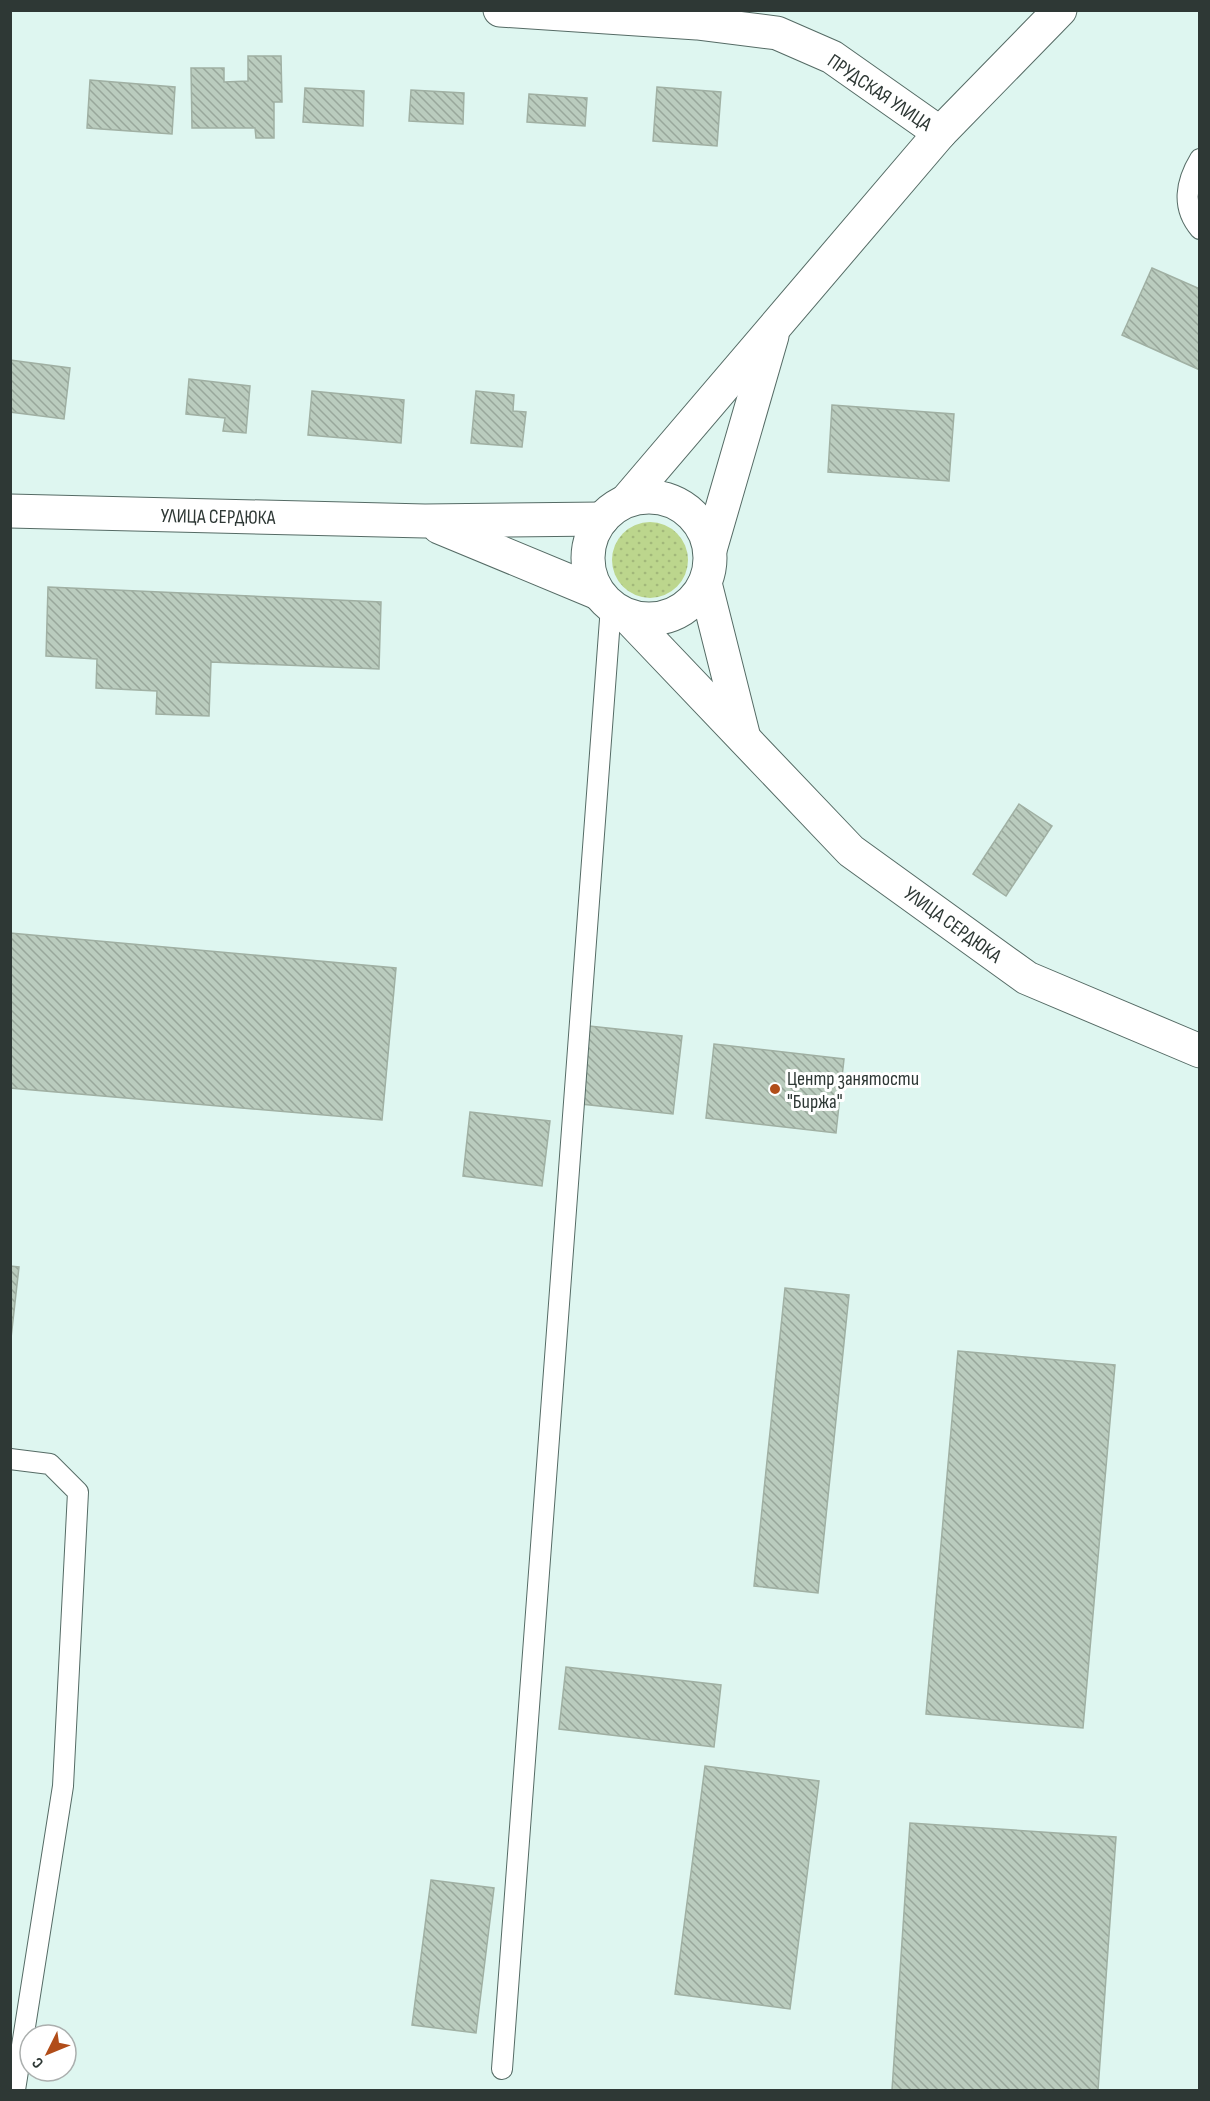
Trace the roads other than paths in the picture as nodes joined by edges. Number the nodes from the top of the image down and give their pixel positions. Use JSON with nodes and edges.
{"nodes":[{"id":1,"x":500,"y":10,"type":"edge"},
{"id":2,"x":1060,"y":10,"type":"edge"},
{"id":3,"x":940,"y":133,"type":"junction"},
{"id":4,"x":1200,"y":159,"type":"edge"},
{"id":5,"x":1200,"y":229,"type":"edge"},
{"id":6,"x":776,"y":324,"type":"junction"},
{"id":7,"x":615,"y":510,"type":"junction"},
{"id":8,"x":10,"y":511,"type":"edge"},
{"id":9,"x":425,"y":521,"type":"junction"},
{"id":10,"x":710,"y":550,"type":"junction"},
{"id":11,"x":705,"y":583,"type":"junction"},
{"id":12,"x":612,"y":605,"type":"junction"},
{"id":13,"x":745,"y":740,"type":"junction"},
{"id":14,"x":1200,"y":1051,"type":"edge"},
{"id":15,"x":10,"y":1459,"type":"edge"},
{"id":16,"x":502,"y":2069,"type":"dead end"},
{"id":17,"x":15,"y":2091,"type":"edge"}],
"edges":[{"from":1,"to":3,"type":"street","name":"ПРУДСКАЯ УЛИЦА"},
{"from":2,"to":3,"type":"street"},
{"from":3,"to":6,"type":"street"},
{"from":4,"to":5,"type":"lane"},
{"from":6,"to":7,"type":"street"},
{"from":6,"to":10,"type":"street"},
{"from":7,"to":9,"type":"street","name":"УЛИЦА СЕРДЮКА"},
{"from":7,"to":10,"type":"street"},
{"from":7,"to":12,"type":"street"},
{"from":8,"to":9,"type":"street","name":"УЛИЦА СЕРДЮКА"},
{"from":9,"to":12,"type":"street"},
{"from":10,"to":11,"type":"street"},
{"from":11,"to":12,"type":"street"},
{"from":11,"to":13,"type":"street"},
{"from":12,"to":13,"type":"street","name":"УЛИЦА СЕРДЮКА"},
{"from":12,"to":16,"type":"lane"},
{"from":13,"to":14,"type":"street","name":"УЛИЦА СЕРДЮКА"},
{"from":15,"to":17,"type":"lane"}]}
